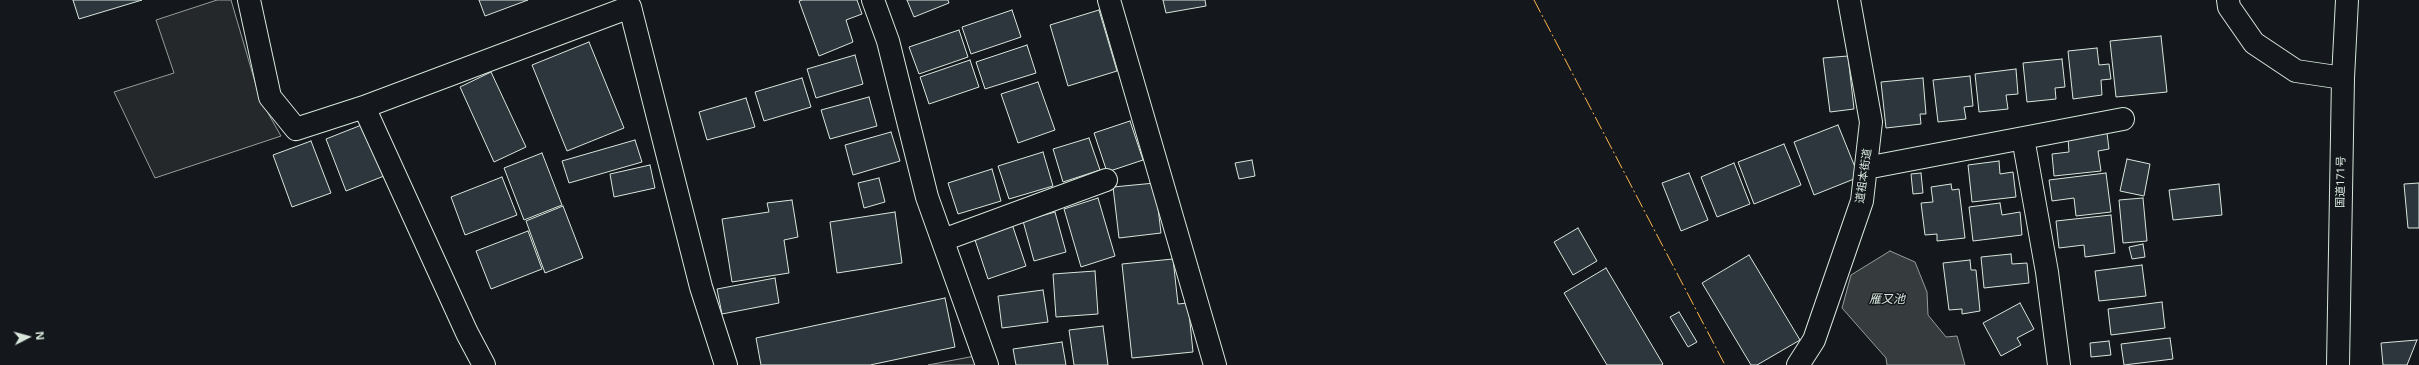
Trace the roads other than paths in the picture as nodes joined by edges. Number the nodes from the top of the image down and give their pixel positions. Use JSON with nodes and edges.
{"nodes":[{"id":1,"x":249,"y":0,"type":"edge"},
{"id":2,"x":873,"y":0,"type":"edge"},
{"id":3,"x":1109,"y":0,"type":"edge"},
{"id":4,"x":1849,"y":0,"type":"edge"},
{"id":5,"x":2228,"y":0,"type":"edge"},
{"id":6,"x":2347,"y":0,"type":"edge"},
{"id":7,"x":628,"y":3,"type":"edge"},
{"id":8,"x":2343,"y":78,"type":"junction"},
{"id":9,"x":364,"y":107,"type":"junction"},
{"id":10,"x":2123,"y":119,"type":"dead end"},
{"id":11,"x":2023,"y":138,"type":"junction"},
{"id":12,"x":1866,"y":168,"type":"junction"},
{"id":13,"x":1106,"y":180,"type":"dead end"},
{"id":14,"x":943,"y":240,"type":"junction"},
{"id":15,"x":484,"y":365,"type":"edge"},
{"id":16,"x":726,"y":365,"type":"edge"},
{"id":17,"x":987,"y":365,"type":"edge"},
{"id":18,"x":1215,"y":365,"type":"edge"},
{"id":19,"x":1798,"y":365,"type":"edge"},
{"id":20,"x":2059,"y":365,"type":"edge"},
{"id":21,"x":2338,"y":365,"type":"edge"}],
"edges":[{"from":1,"to":9,"type":"main road"},
{"from":2,"to":14,"type":"main road"},
{"from":3,"to":18,"type":"main road"},
{"from":4,"to":12,"type":"main road","name":"道祖本街道"},
{"from":5,"to":8,"type":"main road"},
{"from":6,"to":8,"type":"main road","name":"国道171号"},
{"from":7,"to":9,"type":"main road"},
{"from":7,"to":16,"type":"main road"},
{"from":8,"to":21,"type":"main road","name":"国道171号"},
{"from":9,"to":15,"type":"main road"},
{"from":10,"to":11,"type":"main road"},
{"from":11,"to":12,"type":"main road"},
{"from":11,"to":20,"type":"main road"},
{"from":12,"to":19,"type":"main road","name":"道祖本街道"},
{"from":13,"to":14,"type":"main road"},
{"from":14,"to":17,"type":"main road"}]}
